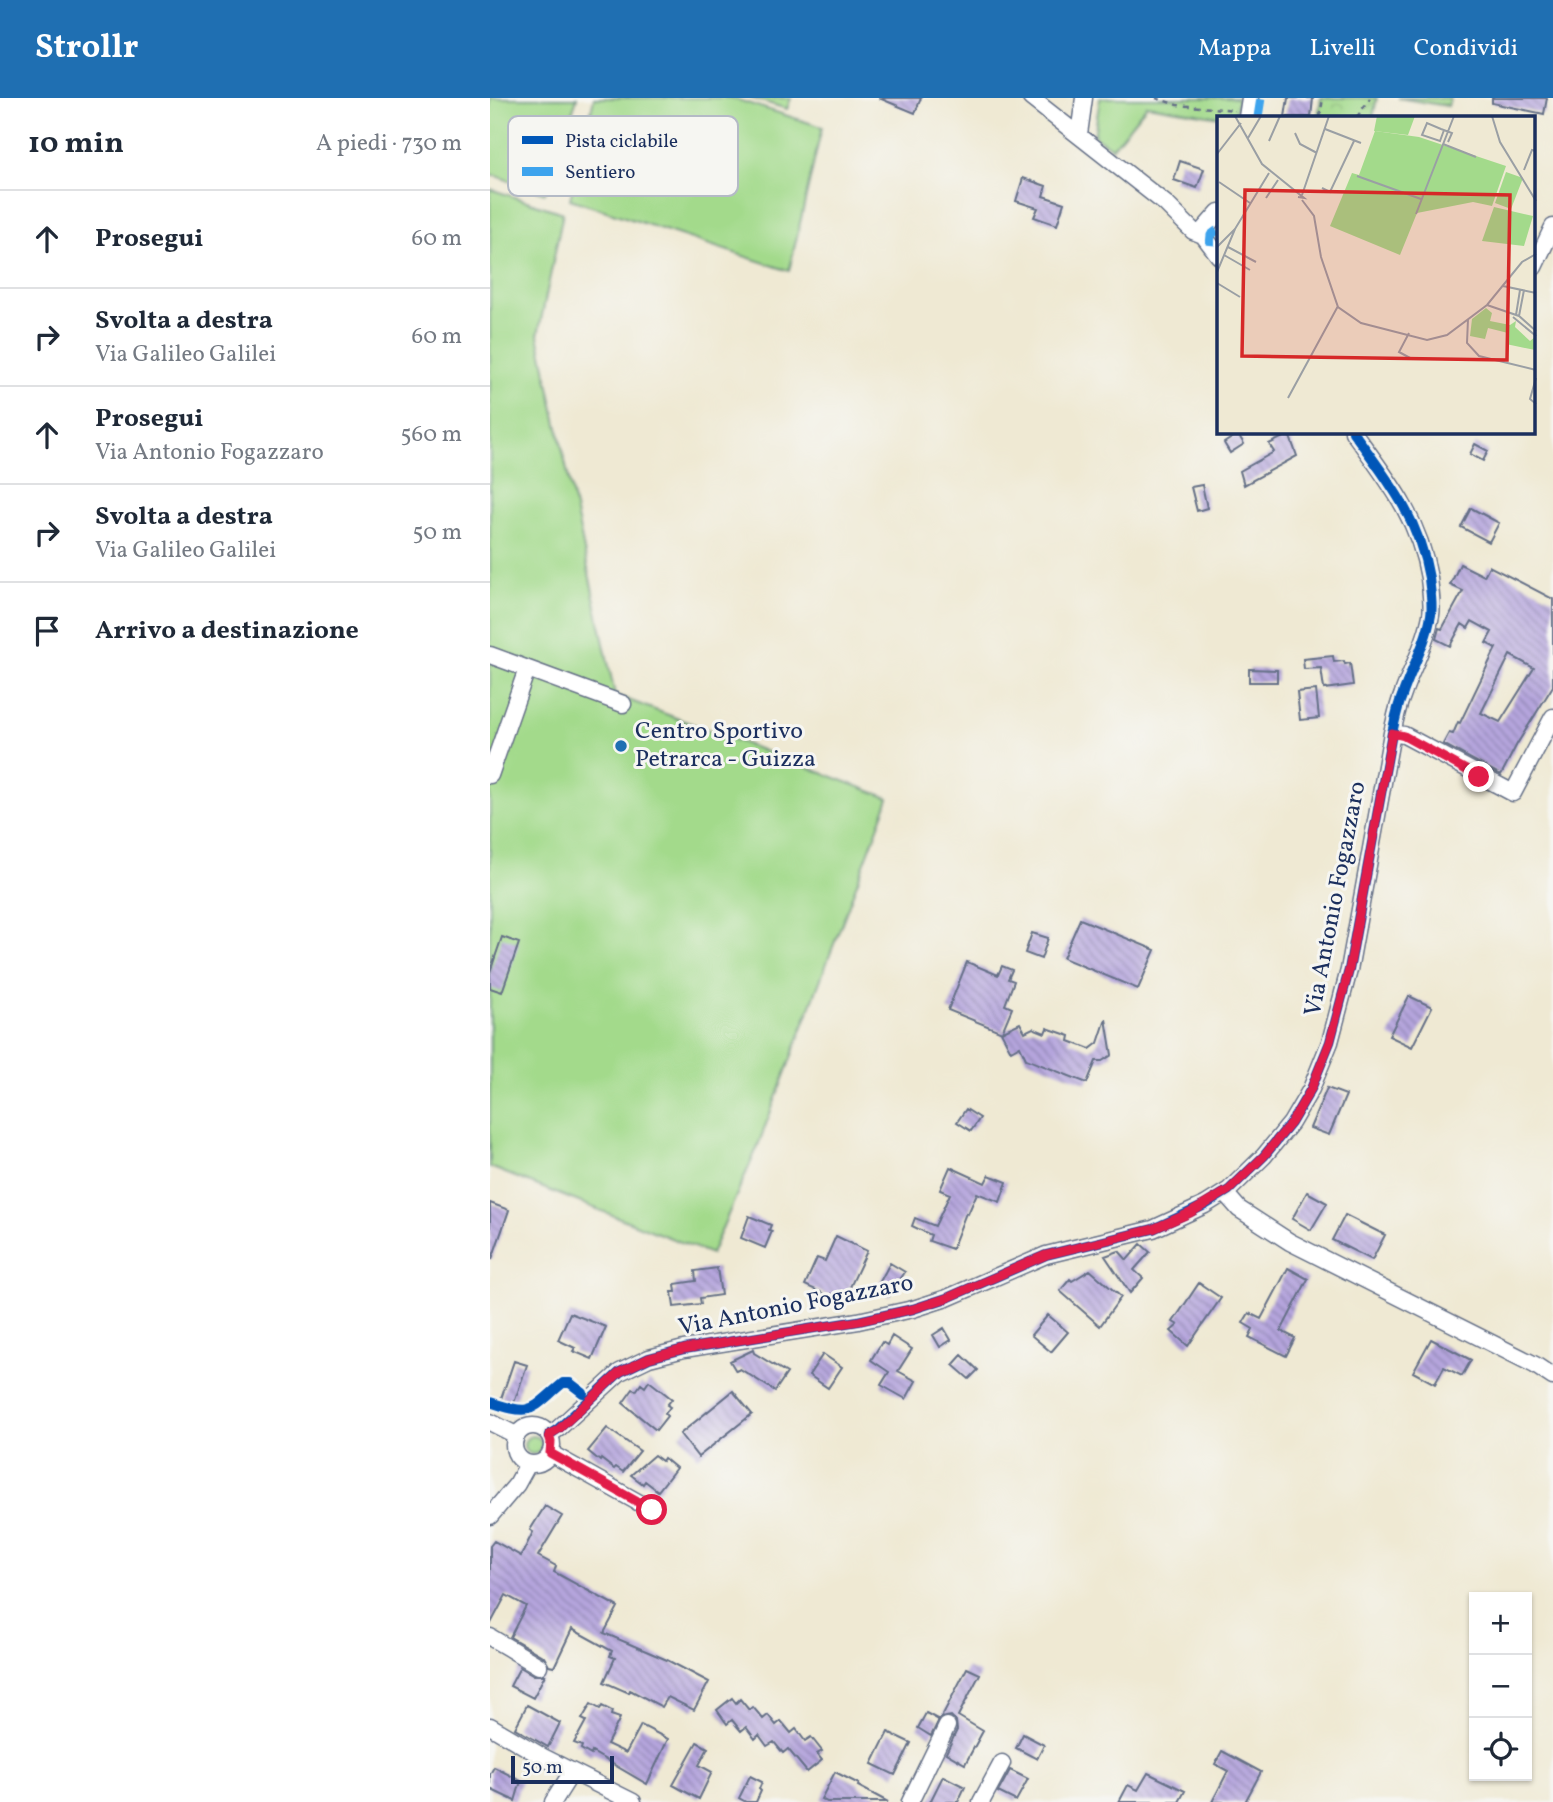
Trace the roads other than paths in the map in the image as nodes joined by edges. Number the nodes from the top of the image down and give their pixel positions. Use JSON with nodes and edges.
{"nodes":[{"id":1,"x":1031,"y":98,"type":"edge"},
{"id":2,"x":1084,"y":98,"type":"edge"},
{"id":3,"x":1250,"y":98,"type":"edge"},
{"id":4,"x":1242,"y":114,"type":"edge"},
{"id":5,"x":1079,"y":134,"type":"junction"},
{"id":6,"x":1217,"y":214,"type":"edge"},
{"id":7,"x":1553,"y":226,"type":"edge"},
{"id":8,"x":1203,"y":235,"type":"junction"},
{"id":9,"x":1217,"y":253,"type":"edge"},
{"id":10,"x":1536,"y":263,"type":"edge"},
{"id":11,"x":1354,"y":434,"type":"edge"},
{"id":12,"x":490,"y":655,"type":"edge"},
{"id":13,"x":527,"y":669,"type":"junction"},
{"id":14,"x":623,"y":704,"type":"dead end"},
{"id":15,"x":1553,"y":717,"type":"edge"},
{"id":16,"x":1392,"y":733,"type":"junction"},
{"id":17,"x":490,"y":775,"type":"edge"},
{"id":18,"x":1225,"y":1193,"type":"junction"},
{"id":19,"x":1553,"y":1377,"type":"edge"},
{"id":20,"x":490,"y":1422,"type":"edge"},
{"id":21,"x":516,"y":1435,"type":"junction"},
{"id":22,"x":549,"y":1435,"type":"junction"},
{"id":23,"x":550,"y":1453,"type":"junction"},
{"id":24,"x":528,"y":1464,"type":"junction"},
{"id":25,"x":517,"y":1484,"type":"junction"},
{"id":26,"x":490,"y":1497,"type":"edge"},
{"id":27,"x":652,"y":1510,"type":"dead end"},
{"id":28,"x":490,"y":1516,"type":"edge"},
{"id":29,"x":490,"y":1637,"type":"edge"},
{"id":30,"x":538,"y":1666,"type":"dead end"},
{"id":31,"x":490,"y":1726,"type":"edge"},
{"id":32,"x":947,"y":1727,"type":"dead end"},
{"id":33,"x":1002,"y":1763,"type":"dead end"},
{"id":34,"x":572,"y":1772,"type":"junction"},
{"id":35,"x":553,"y":1802,"type":"edge"},
{"id":36,"x":633,"y":1802,"type":"edge"},
{"id":37,"x":909,"y":1802,"type":"edge"},
{"id":38,"x":981,"y":1802,"type":"edge"}],
"edges":[{"from":1,"to":5,"type":"street"},
{"from":2,"to":5,"type":"street"},
{"from":3,"to":4,"type":"street"},
{"from":5,"to":8,"type":"street"},
{"from":6,"to":8,"type":"street"},
{"from":7,"to":10,"type":"street"},
{"from":8,"to":9,"type":"street"},
{"from":11,"to":16,"type":"street","name":"Via Antonio Fogazzaro"},
{"from":12,"to":13,"type":"street"},
{"from":13,"to":14,"type":"street"},
{"from":13,"to":17,"type":"street"},
{"from":15,"to":16,"type":"street"},
{"from":16,"to":18,"type":"street","name":"Via Antonio Fogazzaro"},
{"from":18,"to":19,"type":"street"},
{"from":18,"to":22,"type":"street","name":"Via Antonio Fogazzaro"},
{"from":20,"to":21,"type":"street"},
{"from":21,"to":22,"type":"street"},
{"from":21,"to":24,"type":"street"},
{"from":22,"to":23,"type":"street"},
{"from":23,"to":24,"type":"street"},
{"from":23,"to":27,"type":"street"},
{"from":24,"to":25,"type":"street"},
{"from":25,"to":26,"type":"street"},
{"from":25,"to":28,"type":"street"},
{"from":29,"to":30,"type":"street"},
{"from":31,"to":34,"type":"street"},
{"from":32,"to":37,"type":"street"},
{"from":33,"to":38,"type":"street"},
{"from":34,"to":35,"type":"street"},
{"from":34,"to":36,"type":"street"}]}
